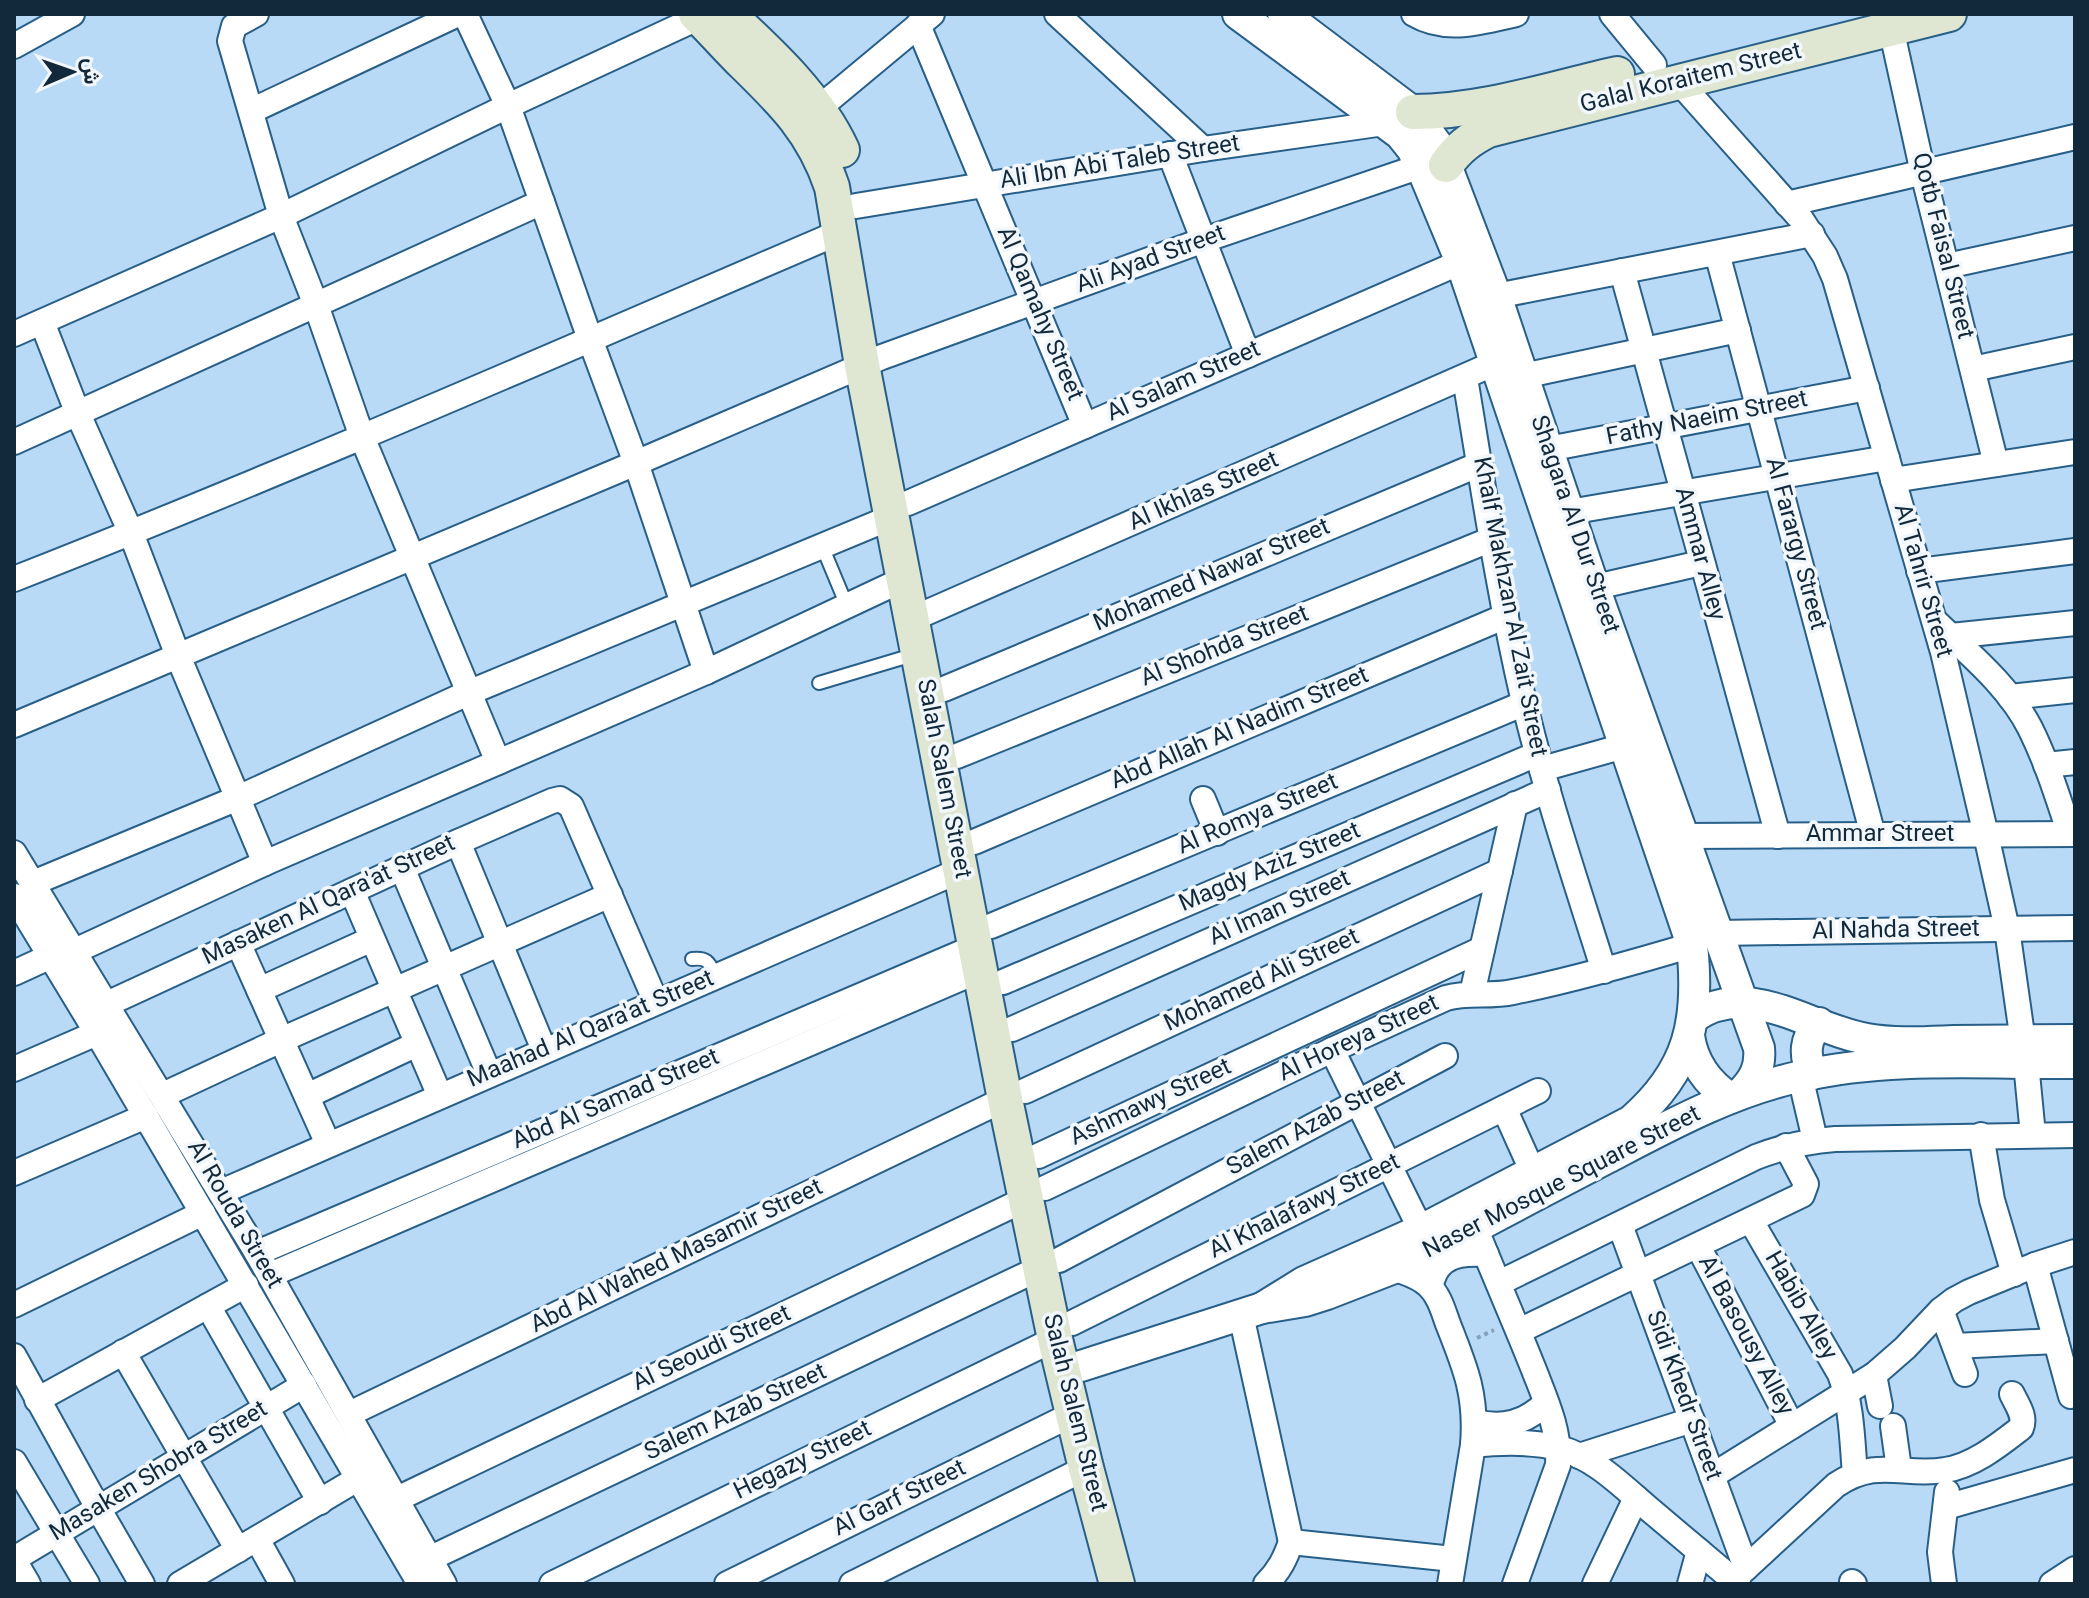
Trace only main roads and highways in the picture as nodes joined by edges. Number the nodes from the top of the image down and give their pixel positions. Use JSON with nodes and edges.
{"nodes":[{"id":1,"x":1949,"y":14,"type":"edge"},
{"id":2,"x":1877,"y":21,"type":"edge"},
{"id":3,"x":719,"y":25,"type":"edge"},
{"id":4,"x":1504,"y":113,"type":"junction"},
{"id":5,"x":1398,"y":118,"type":"road end"},
{"id":6,"x":1434,"y":166,"type":"road end"},
{"id":7,"x":848,"y":219,"type":"junction"},
{"id":8,"x":900,"y":510,"type":"junction"},
{"id":9,"x":920,"y":615,"type":"junction"},
{"id":10,"x":967,"y":856,"type":"junction"},
{"id":11,"x":987,"y":956,"type":"junction"},
{"id":12,"x":1015,"y":1095,"type":"junction"},
{"id":13,"x":1063,"y":1331,"type":"junction"},
{"id":14,"x":1117,"y":1584,"type":"edge"},
{"id":15,"x":1136,"y":1584,"type":"edge"}],
"edges":[{"from":1,"to":2,"type":"main road","name":"Galal Koraitem Street"},
{"from":2,"to":4,"type":"main road","name":"Galal Koraitem Street"},
{"from":3,"to":7,"type":"main road","name":"Salah Salem Street"},
{"from":3,"to":7,"type":"main road","name":"Salah Salem Street"},
{"from":4,"to":5,"type":"main road","name":"Galal Koraitem Street"},
{"from":4,"to":6,"type":"main road","name":"Galal Koraitem Street"},
{"from":7,"to":8,"type":"main road","name":"Salah Salem Street"},
{"from":8,"to":9,"type":"main road","name":"Salah Salem Street"},
{"from":8,"to":9,"type":"main road","name":"Salah Salem Street"},
{"from":9,"to":10,"type":"main road","name":"Salah Salem Street"},
{"from":9,"to":10,"type":"main road","name":"Salah Salem Street"},
{"from":10,"to":11,"type":"main road","name":"Salah Salem Street"},
{"from":11,"to":12,"type":"main road","name":"Salah Salem Street"},
{"from":11,"to":12,"type":"main road","name":"Salah Salem Street"},
{"from":12,"to":13,"type":"main road","name":"Salah Salem Street"},
{"from":13,"to":14,"type":"main road","name":"Salah Salem Street"},
{"from":13,"to":15,"type":"main road","name":"Salah Salem Street"}]}
